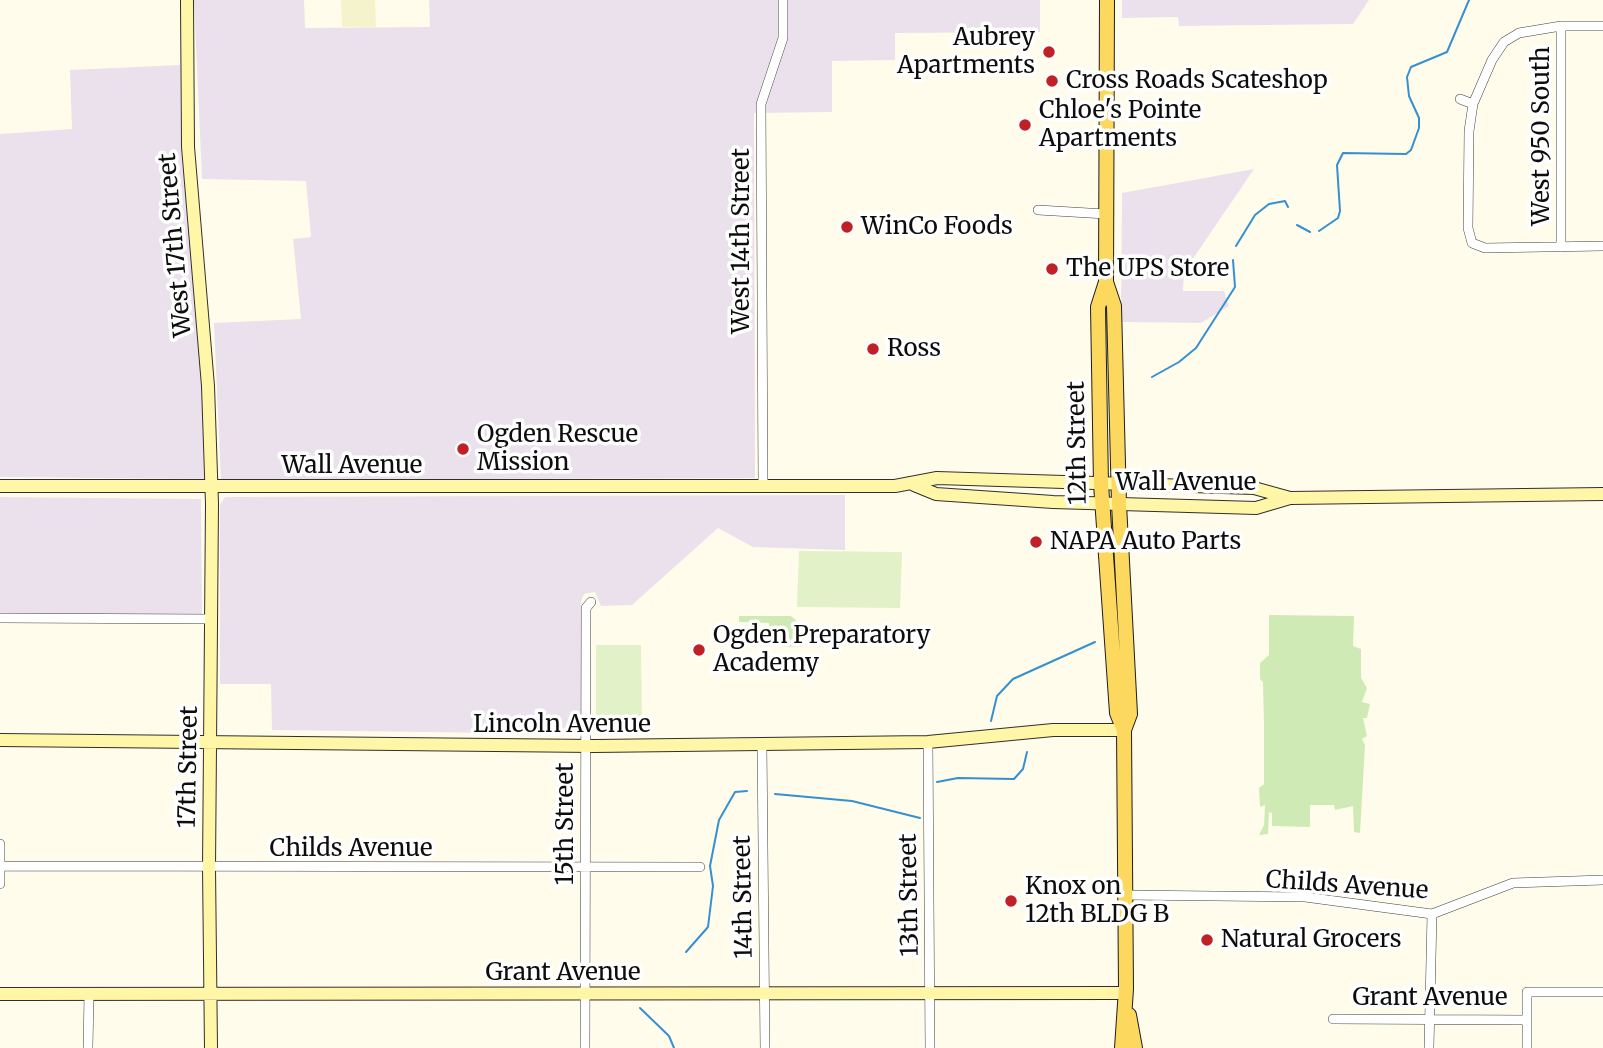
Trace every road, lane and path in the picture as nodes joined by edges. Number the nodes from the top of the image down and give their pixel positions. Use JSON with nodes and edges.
{"nodes":[{"id":1,"x":187,"y":0,"type":"edge"},
{"id":2,"x":783,"y":0,"type":"edge"},
{"id":3,"x":1107,"y":0,"type":"edge"},
{"id":4,"x":1561,"y":26,"type":"junction"},
{"id":5,"x":1603,"y":26,"type":"edge"},
{"id":6,"x":1460,"y":99,"type":"dead end"},
{"id":7,"x":1472,"y":104,"type":"junction"},
{"id":8,"x":1038,"y":210,"type":"dead end"},
{"id":9,"x":1107,"y":214,"type":"junction"},
{"id":10,"x":1603,"y":246,"type":"edge"},
{"id":11,"x":1561,"y":247,"type":"junction"},
{"id":12,"x":1106,"y":282,"type":"junction"},
{"id":13,"x":1101,"y":484,"type":"junction"},
{"id":14,"x":1119,"y":484,"type":"junction"},
{"id":15,"x":763,"y":485,"type":"junction"},
{"id":16,"x":914,"y":485,"type":"junction"},
{"id":17,"x":0,"y":486,"type":"edge"},
{"id":18,"x":210,"y":487,"type":"junction"},
{"id":19,"x":1603,"y":494,"type":"edge"},
{"id":20,"x":1290,"y":498,"type":"junction"},
{"id":21,"x":1101,"y":504,"type":"junction"},
{"id":22,"x":1119,"y":504,"type":"junction"},
{"id":23,"x":591,"y":602,"type":"dead end"},
{"id":24,"x":0,"y":618,"type":"edge"},
{"id":25,"x":212,"y":619,"type":"junction"},
{"id":26,"x":1124,"y":730,"type":"junction"},
{"id":27,"x":0,"y":740,"type":"edge"},
{"id":28,"x":928,"y":742,"type":"junction"},
{"id":29,"x":210,"y":743,"type":"junction"},
{"id":30,"x":762,"y":745,"type":"junction"},
{"id":31,"x":585,"y":746,"type":"junction"},
{"id":32,"x":0,"y":844,"type":"edge"},
{"id":33,"x":1,"y":866,"type":"edge"},
{"id":34,"x":585,"y":867,"type":"junction"},
{"id":35,"x":700,"y":867,"type":"dead end"},
{"id":36,"x":209,"y":868,"type":"junction"},
{"id":37,"x":1603,"y":880,"type":"edge"},
{"id":38,"x":0,"y":884,"type":"edge"},
{"id":39,"x":1125,"y":895,"type":"junction"},
{"id":40,"x":1432,"y":914,"type":"junction"},
{"id":41,"x":1603,"y":992,"type":"edge"},
{"id":42,"x":765,"y":993,"type":"junction"},
{"id":43,"x":1126,"y":993,"type":"junction"},
{"id":44,"x":0,"y":994,"type":"edge"},
{"id":45,"x":89,"y":994,"type":"junction"},
{"id":46,"x":210,"y":994,"type":"junction"},
{"id":47,"x":586,"y":994,"type":"junction"},
{"id":48,"x":930,"y":994,"type":"junction"},
{"id":49,"x":1333,"y":1018,"type":"dead end"},
{"id":50,"x":1429,"y":1019,"type":"junction"},
{"id":51,"x":1527,"y":1020,"type":"junction"},
{"id":52,"x":88,"y":1048,"type":"edge"},
{"id":53,"x":211,"y":1048,"type":"edge"},
{"id":54,"x":585,"y":1048,"type":"edge"},
{"id":55,"x":765,"y":1048,"type":"edge"},
{"id":56,"x":930,"y":1048,"type":"edge"},
{"id":57,"x":1122,"y":1048,"type":"edge"},
{"id":58,"x":1135,"y":1048,"type":"edge"},
{"id":59,"x":1429,"y":1048,"type":"edge"},
{"id":60,"x":1527,"y":1048,"type":"edge"}],
"edges":[{"from":1,"to":18,"type":"street","name":"West 17th Street"},
{"from":2,"to":15,"type":"street","name":"West 14th Street"},
{"from":3,"to":9,"type":"main road","name":"12th Street"},
{"from":4,"to":5,"type":"street"},
{"from":4,"to":7,"type":"street"},
{"from":4,"to":11,"type":"street","name":"West 950 South"},
{"from":6,"to":7,"type":"street"},
{"from":7,"to":11,"type":"street"},
{"from":8,"to":9,"type":"street"},
{"from":9,"to":12,"type":"main road","name":"12th Street"},
{"from":10,"to":11,"type":"street"},
{"from":12,"to":13,"type":"main road","name":"12th Street"},
{"from":12,"to":14,"type":"main road","name":"12th Street"},
{"from":13,"to":14,"type":"street","name":"Wall Avenue"},
{"from":13,"to":16,"type":"street","name":"Wall Avenue"},
{"from":13,"to":21,"type":"main road","name":"12th Street"},
{"from":14,"to":20,"type":"street","name":"Wall Avenue"},
{"from":14,"to":22,"type":"main road","name":"12th Street"},
{"from":15,"to":16,"type":"street","name":"Wall Avenue"},
{"from":15,"to":18,"type":"street","name":"Wall Avenue"},
{"from":16,"to":21,"type":"street","name":"Wall Avenue"},
{"from":17,"to":18,"type":"street","name":"Wall Avenue"},
{"from":18,"to":25,"type":"street","name":"17th Street"},
{"from":19,"to":20,"type":"street","name":"Wall Avenue"},
{"from":20,"to":22,"type":"street","name":"Wall Avenue"},
{"from":21,"to":22,"type":"street","name":"Wall Avenue"},
{"from":21,"to":26,"type":"main road","name":"12th Street"},
{"from":22,"to":26,"type":"main road","name":"12th Street"},
{"from":23,"to":31,"type":"street","name":"15th Street"},
{"from":24,"to":25,"type":"street"},
{"from":25,"to":29,"type":"street","name":"17th Street"},
{"from":26,"to":28,"type":"street","name":"Lincoln Avenue"},
{"from":26,"to":39,"type":"main road","name":"12th Street"},
{"from":27,"to":29,"type":"street","name":"Lincoln Avenue"},
{"from":28,"to":30,"type":"street","name":"Lincoln Avenue"},
{"from":28,"to":48,"type":"street","name":"13th Street"},
{"from":29,"to":31,"type":"street","name":"Lincoln Avenue"},
{"from":29,"to":36,"type":"street","name":"17th Street"},
{"from":30,"to":31,"type":"street","name":"Lincoln Avenue"},
{"from":30,"to":42,"type":"street","name":"14th Street"},
{"from":31,"to":34,"type":"street","name":"15th Street"},
{"from":32,"to":33,"type":"street"},
{"from":33,"to":36,"type":"street","name":"Childs Avenue"},
{"from":33,"to":38,"type":"street"},
{"from":34,"to":35,"type":"street","name":"Childs Avenue"},
{"from":34,"to":36,"type":"street","name":"Childs Avenue"},
{"from":34,"to":47,"type":"street","name":"15th Street"},
{"from":36,"to":46,"type":"street","name":"17th Street"},
{"from":37,"to":40,"type":"street","name":"Childs Avenue"},
{"from":39,"to":40,"type":"street","name":"Childs Avenue"},
{"from":39,"to":43,"type":"main road","name":"12th Street"},
{"from":40,"to":50,"type":"street"},
{"from":41,"to":51,"type":"street","name":"Grant Avenue"},
{"from":42,"to":47,"type":"street","name":"Grant Avenue"},
{"from":42,"to":48,"type":"street","name":"Grant Avenue"},
{"from":42,"to":55,"type":"street","name":"14th Street"},
{"from":43,"to":48,"type":"street","name":"Grant Avenue"},
{"from":43,"to":57,"type":"main road","name":"12th Street"},
{"from":43,"to":58,"type":"main road","name":"12th Street"},
{"from":44,"to":45,"type":"street","name":"Grant Avenue"},
{"from":45,"to":46,"type":"street","name":"Grant Avenue"},
{"from":45,"to":52,"type":"street"},
{"from":46,"to":47,"type":"street","name":"Grant Avenue"},
{"from":46,"to":53,"type":"street","name":"17th Street"},
{"from":47,"to":54,"type":"street","name":"15th Street"},
{"from":48,"to":56,"type":"street","name":"13th Street"},
{"from":49,"to":50,"type":"street","name":"Grant Avenue"},
{"from":50,"to":51,"type":"street","name":"Grant Avenue"},
{"from":50,"to":59,"type":"street"},
{"from":51,"to":60,"type":"street"}]}
